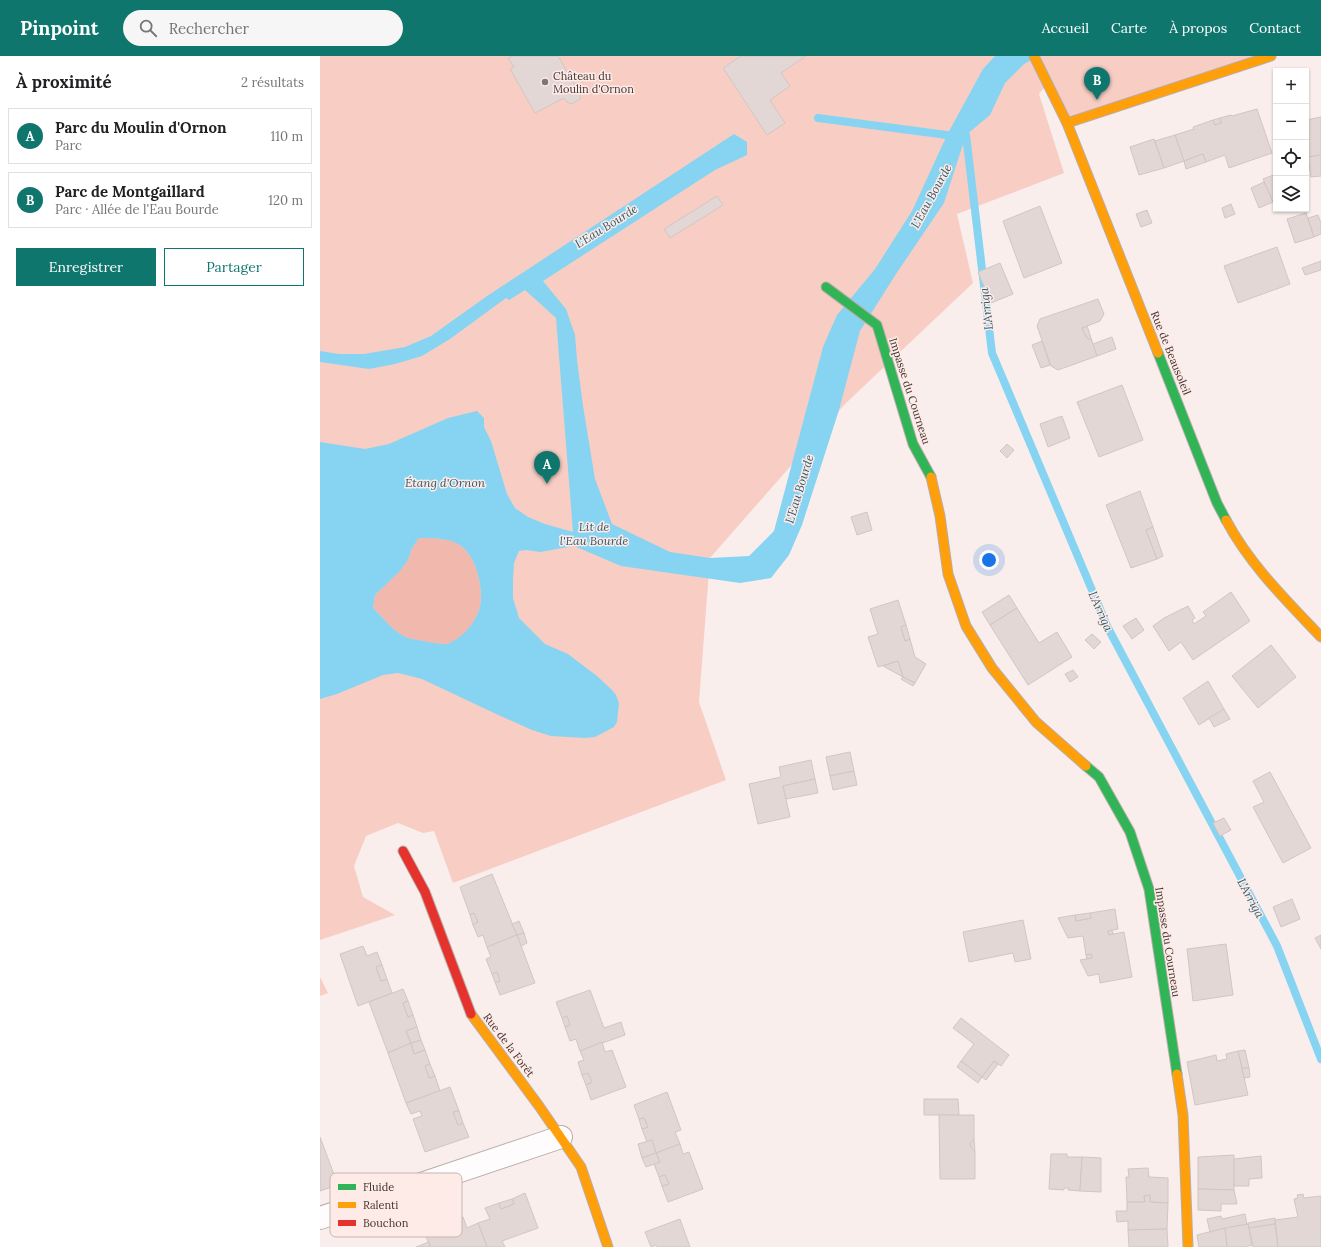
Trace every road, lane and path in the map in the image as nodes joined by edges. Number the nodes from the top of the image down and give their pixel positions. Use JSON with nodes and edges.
{"nodes":[{"id":1,"x":1271,"y":56,"type":"edge"},
{"id":2,"x":1034,"y":57,"type":"edge"},
{"id":3,"x":1068,"y":123,"type":"junction"},
{"id":4,"x":826,"y":287,"type":"dead end"},
{"id":5,"x":1321,"y":638,"type":"edge"},
{"id":6,"x":403,"y":851,"type":"dead end"},
{"id":7,"x":561,"y":1137,"type":"junction"},
{"id":8,"x":454,"y":1173,"type":"edge"},
{"id":9,"x":330,"y":1215,"type":"edge"},
{"id":10,"x":320,"y":1218,"type":"edge"},
{"id":11,"x":608,"y":1247,"type":"edge"},
{"id":12,"x":1188,"y":1247,"type":"edge"}],
"edges":[{"from":1,"to":3,"type":"street"},
{"from":2,"to":3,"type":"street","name":"Rue de Beausoleil"},
{"from":3,"to":5,"type":"street","name":"Rue de Beausoleil"},
{"from":4,"to":12,"type":"street","name":"Impasse du Courneau"},
{"from":6,"to":7,"type":"street","name":"Rue de la Forêt"},
{"from":7,"to":8,"type":"street"},
{"from":7,"to":11,"type":"street","name":"Rue de la Forêt"},
{"from":9,"to":10,"type":"street"}]}
